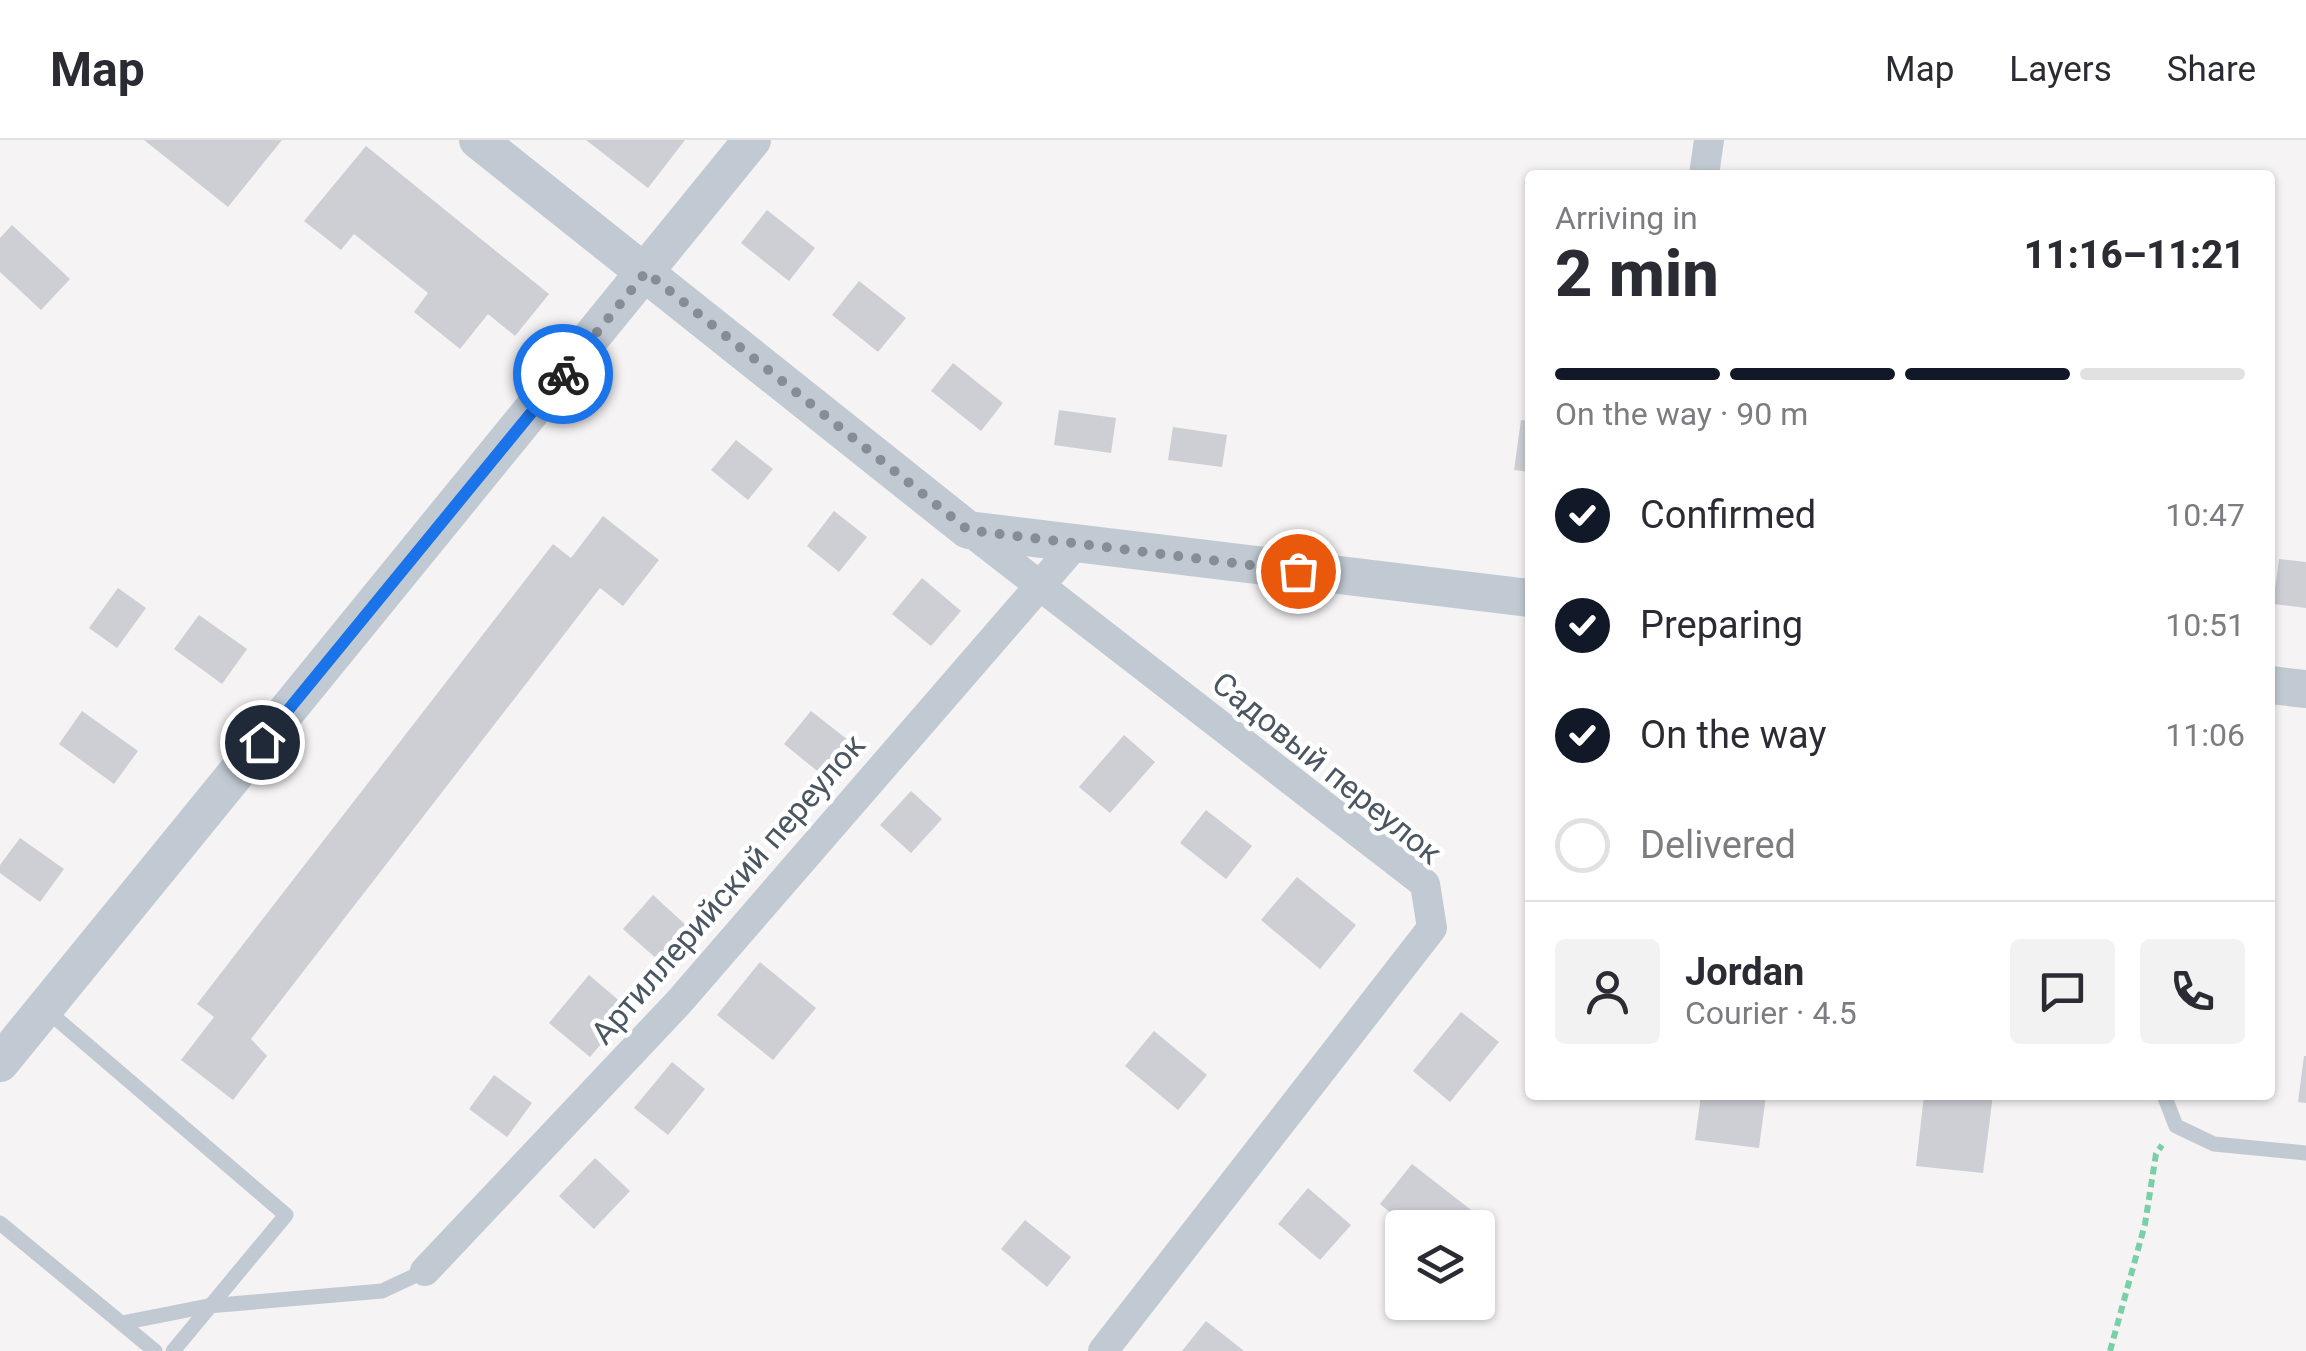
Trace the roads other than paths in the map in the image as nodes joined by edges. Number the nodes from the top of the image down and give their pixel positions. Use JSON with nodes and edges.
{"nodes":[{"id":1,"x":478,"y":140,"type":"edge"},
{"id":2,"x":752,"y":140,"type":"edge"},
{"id":3,"x":1709,"y":140,"type":"edge"},
{"id":4,"x":1705,"y":170,"type":"edge"},
{"id":5,"x":646,"y":272,"type":"junction"},
{"id":6,"x":968,"y":530,"type":"junction"},
{"id":7,"x":1075,"y":545,"type":"junction"},
{"id":8,"x":1040,"y":585,"type":"junction"},
{"id":9,"x":1525,"y":597,"type":"edge"},
{"id":10,"x":2275,"y":686,"type":"edge"},
{"id":11,"x":2306,"y":689,"type":"edge"},
{"id":12,"x":44,"y":1008,"type":"junction"},
{"id":13,"x":0,"y":1063,"type":"edge"},
{"id":14,"x":2166,"y":1100,"type":"edge"},
{"id":15,"x":2306,"y":1153,"type":"edge"},
{"id":16,"x":0,"y":1223,"type":"edge"},
{"id":17,"x":424,"y":1271,"type":"joint"},
{"id":18,"x":208,"y":1306,"type":"junction"},
{"id":19,"x":122,"y":1323,"type":"junction"},
{"id":20,"x":155,"y":1351,"type":"edge"},
{"id":21,"x":173,"y":1351,"type":"edge"},
{"id":22,"x":1102,"y":1351,"type":"edge"}],
"edges":[{"from":1,"to":5,"type":"street"},
{"from":2,"to":5,"type":"street"},
{"from":3,"to":4,"type":"street"},
{"from":5,"to":6,"type":"street"},
{"from":5,"to":12,"type":"street"},
{"from":6,"to":7,"type":"street"},
{"from":6,"to":8,"type":"street","name":"Садовый переулок"},
{"from":7,"to":8,"type":"street","name":"Артиллерийский переулок"},
{"from":7,"to":9,"type":"street"},
{"from":8,"to":17,"type":"street","name":"Артиллерийский переулок"},
{"from":8,"to":22,"type":"street","name":"Садовый переулок"},
{"from":10,"to":11,"type":"street"},
{"from":12,"to":13,"type":"street"},
{"from":12,"to":18,"type":"lane"},
{"from":14,"to":15,"type":"lane"},
{"from":16,"to":19,"type":"lane"},
{"from":17,"to":18,"type":"lane"},
{"from":18,"to":19,"type":"lane"},
{"from":18,"to":21,"type":"lane"},
{"from":19,"to":20,"type":"lane"}]}
